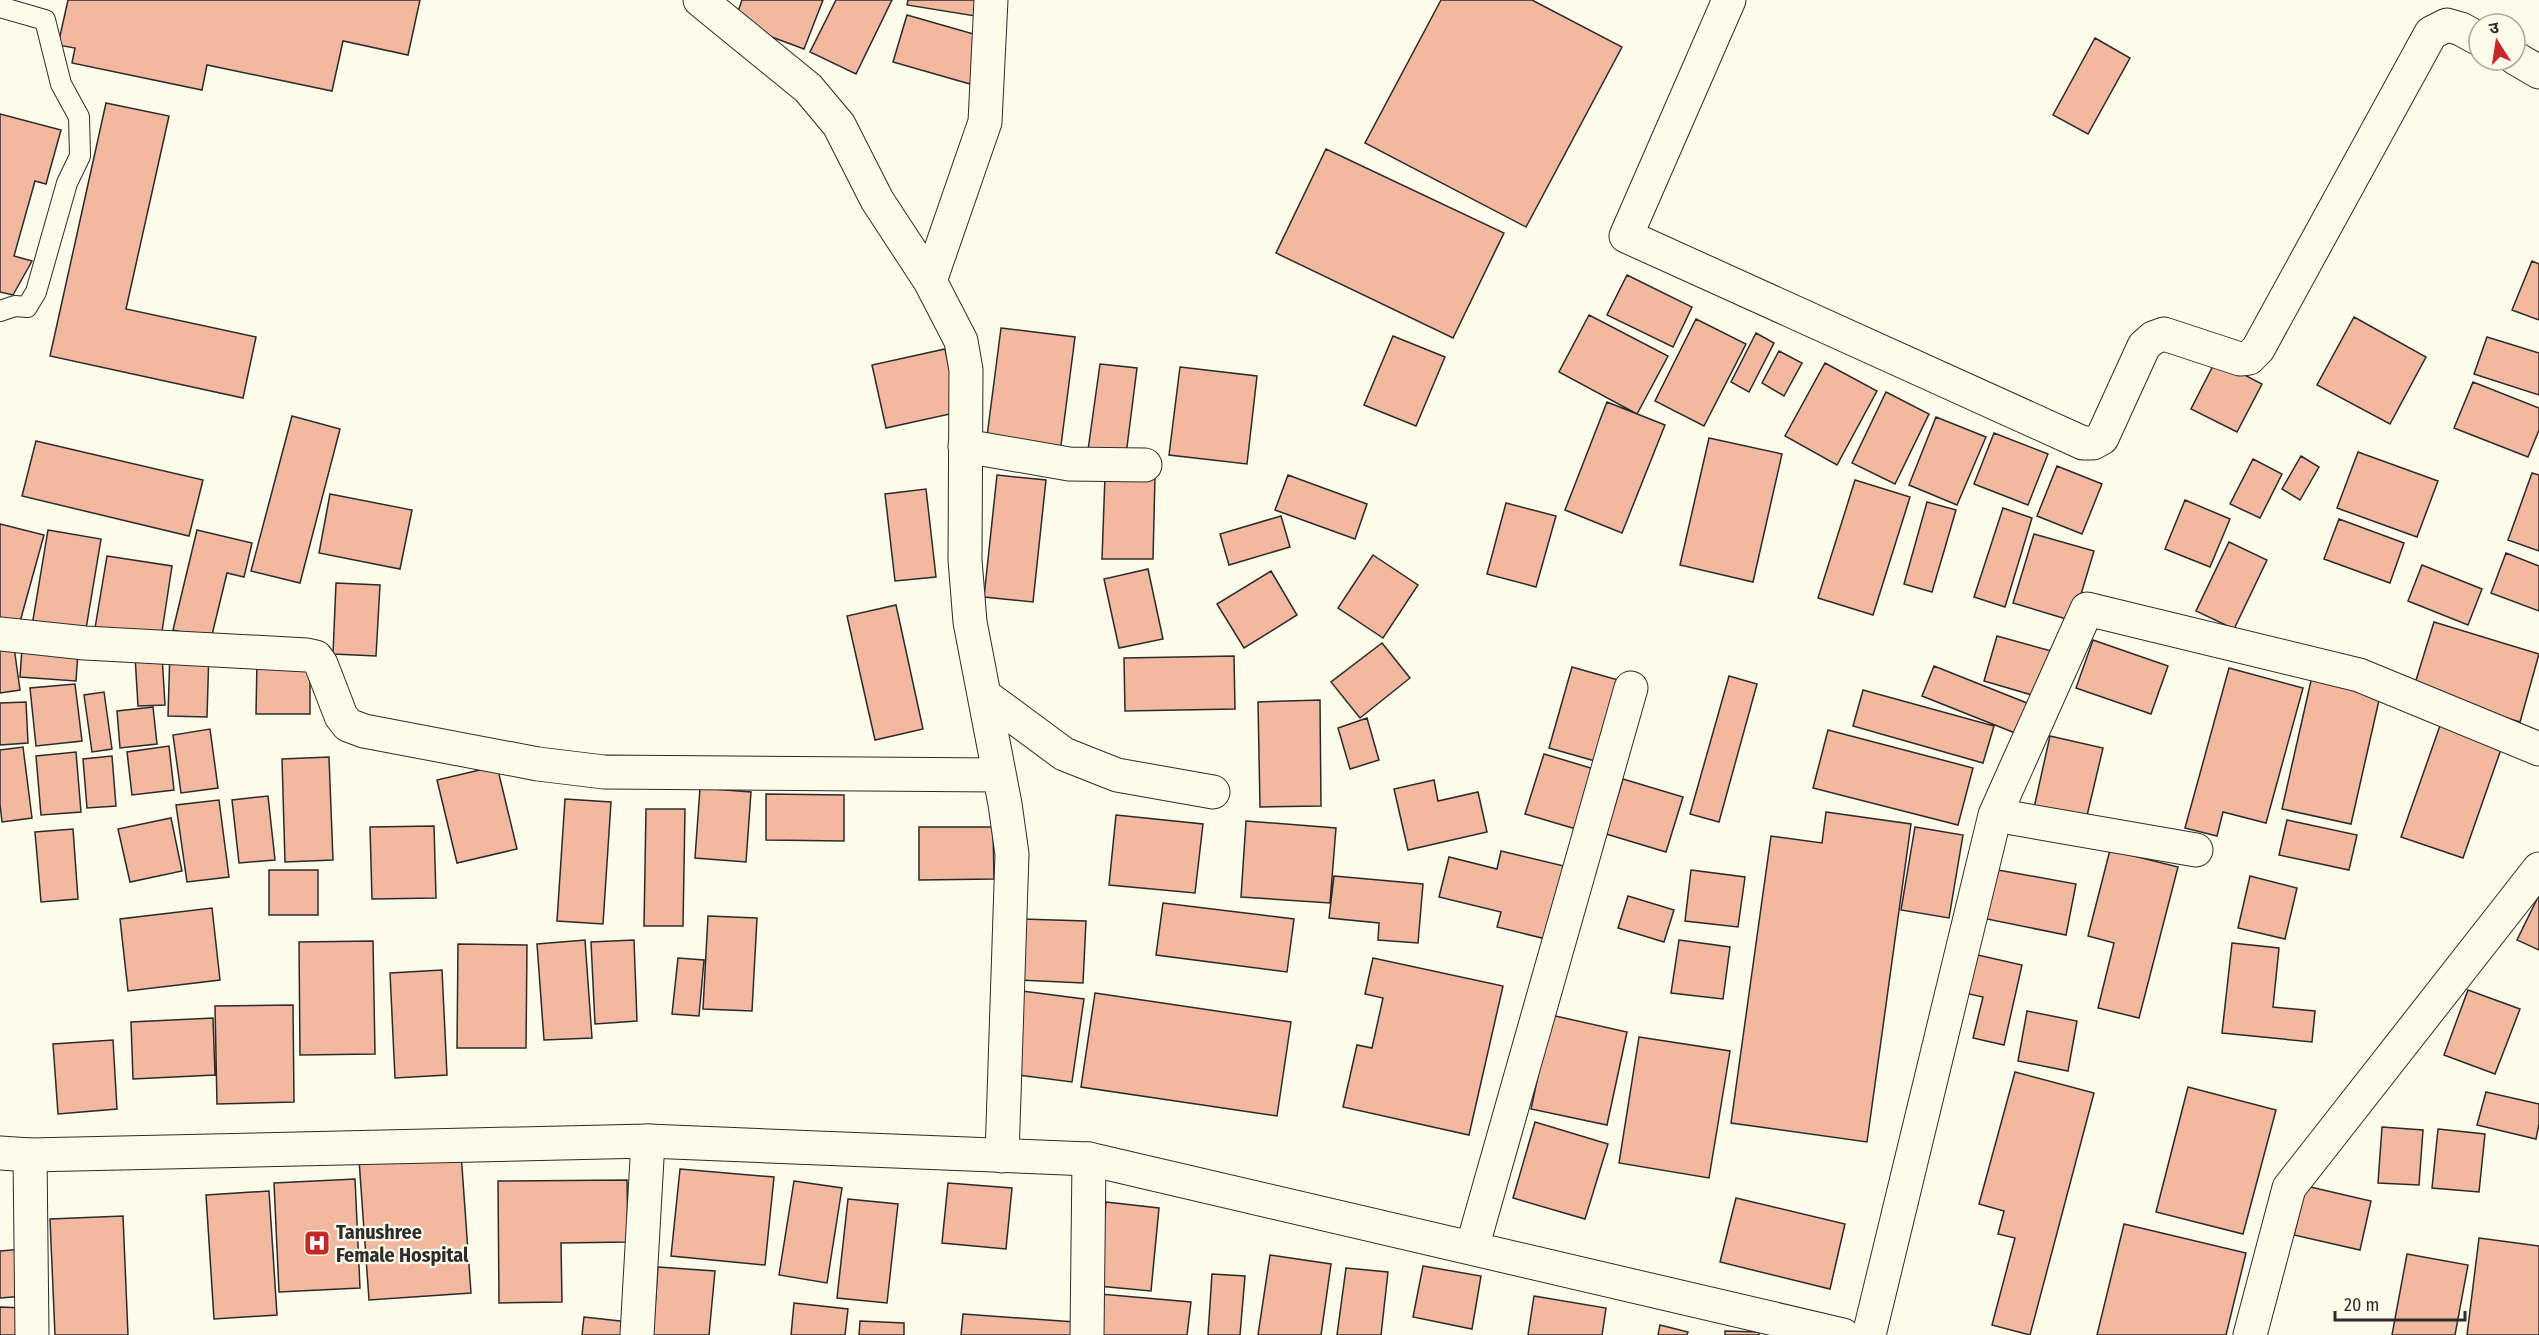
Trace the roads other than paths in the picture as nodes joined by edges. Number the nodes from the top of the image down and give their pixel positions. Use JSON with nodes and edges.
{"nodes":[{"id":1,"x":700,"y":0,"type":"edge"},
{"id":2,"x":991,"y":0,"type":"edge"},
{"id":3,"x":1729,"y":0,"type":"edge"},
{"id":4,"x":0,"y":8,"type":"edge"},
{"id":5,"x":2467,"y":32,"type":"edge"},
{"id":6,"x":930,"y":281,"type":"junction"},
{"id":7,"x":0,"y":311,"type":"edge"},
{"id":8,"x":965,"y":446,"type":"junction"},
{"id":9,"x":1145,"y":465,"type":"dead end"},
{"id":10,"x":0,"y":634,"type":"edge"},
{"id":11,"x":1631,"y":688,"type":"dead end"},
{"id":12,"x":984,"y":695,"type":"junction"},
{"id":13,"x":2539,"y":749,"type":"edge"},
{"id":14,"x":999,"y":774,"type":"junction"},
{"id":15,"x":1213,"y":792,"type":"dead end"},
{"id":16,"x":1995,"y":815,"type":"junction"},
{"id":17,"x":2196,"y":850,"type":"dead end"},
{"id":18,"x":2539,"y":869,"type":"edge"},
{"id":19,"x":648,"y":1140,"type":"junction"},
{"id":20,"x":15,"y":1154,"type":"edge"},
{"id":21,"x":1002,"y":1156,"type":"junction"},
{"id":22,"x":1089,"y":1160,"type":"junction"},
{"id":23,"x":1472,"y":1248,"type":"junction"},
{"id":24,"x":32,"y":1335,"type":"edge"},
{"id":25,"x":637,"y":1335,"type":"edge"},
{"id":26,"x":1087,"y":1335,"type":"edge"},
{"id":27,"x":1843,"y":1335,"type":"edge"},
{"id":28,"x":1869,"y":1335,"type":"edge"},
{"id":29,"x":2250,"y":1335,"type":"edge"}],
"edges":[{"from":1,"to":6,"type":"street"},
{"from":2,"to":6,"type":"street"},
{"from":3,"to":5,"type":"street"},
{"from":4,"to":7,"type":"lane"},
{"from":6,"to":8,"type":"street"},
{"from":8,"to":9,"type":"street"},
{"from":8,"to":12,"type":"street"},
{"from":10,"to":14,"type":"street"},
{"from":11,"to":23,"type":"street"},
{"from":12,"to":14,"type":"street"},
{"from":12,"to":15,"type":"street"},
{"from":13,"to":16,"type":"street"},
{"from":14,"to":21,"type":"street"},
{"from":16,"to":17,"type":"street"},
{"from":16,"to":28,"type":"street"},
{"from":18,"to":29,"type":"street"},
{"from":19,"to":20,"type":"street"},
{"from":19,"to":21,"type":"street"},
{"from":19,"to":25,"type":"street"},
{"from":20,"to":24,"type":"street"},
{"from":21,"to":22,"type":"street"},
{"from":22,"to":23,"type":"street"},
{"from":22,"to":26,"type":"street"},
{"from":23,"to":27,"type":"street"}]}
